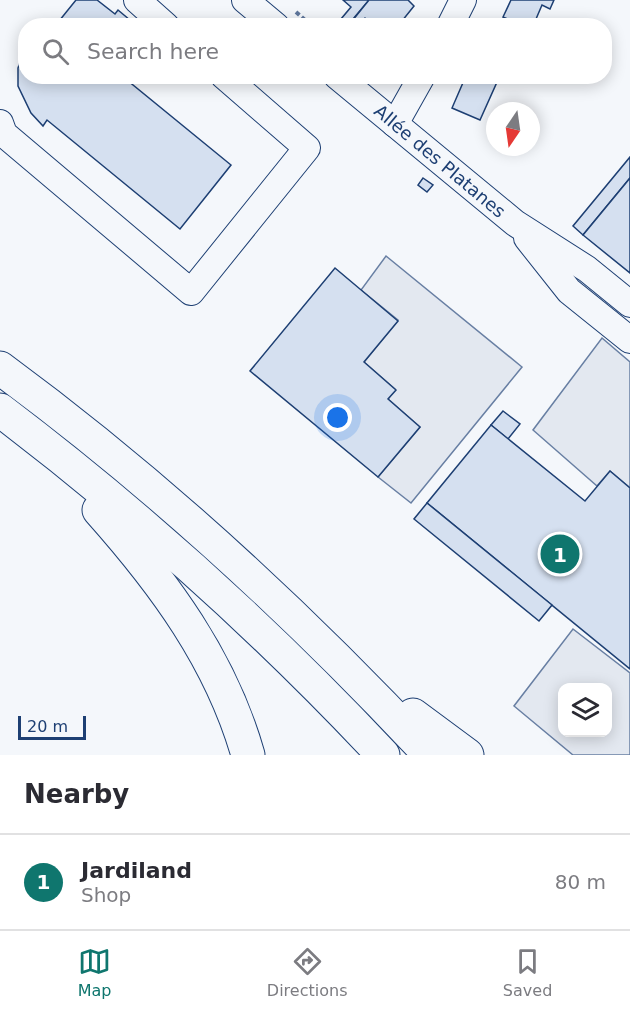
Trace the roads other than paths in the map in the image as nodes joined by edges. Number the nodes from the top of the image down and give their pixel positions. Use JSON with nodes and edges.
{"nodes":[{"id":1,"x":136,"y":0,"type":"edge"},
{"id":2,"x":244,"y":0,"type":"edge"},
{"id":3,"x":463,"y":0,"type":"edge"},
{"id":4,"x":157,"y":18,"type":"edge"},
{"id":5,"x":266,"y":18,"type":"edge"},
{"id":6,"x":454,"y":18,"type":"edge"},
{"id":7,"x":233,"y":84,"type":"edge"},
{"id":8,"x":347,"y":84,"type":"edge"},
{"id":9,"x":418,"y":84,"type":"edge"},
{"id":10,"x":0,"y":123,"type":"edge"},
{"id":11,"x":395,"y":124,"type":"junction"},
{"id":12,"x":515,"y":223,"type":"junction"},
{"id":13,"x":630,"y":304,"type":"edge"},
{"id":14,"x":630,"y":340,"type":"edge"},
{"id":15,"x":0,"y":368,"type":"edge"},
{"id":16,"x":0,"y":410,"type":"edge"},
{"id":17,"x":31,"y":434,"type":"junction"},
{"id":18,"x":335,"y":656,"type":"junction"},
{"id":19,"x":248,"y":755,"type":"edge"},
{"id":20,"x":383,"y":755,"type":"edge"},
{"id":21,"x":430,"y":755,"type":"edge"},
{"id":22,"x":467,"y":755,"type":"edge"}],
"edges":[{"from":1,"to":4,"type":"street"},
{"from":2,"to":5,"type":"street"},
{"from":3,"to":6,"type":"street"},
{"from":7,"to":10,"type":"street"},
{"from":8,"to":11,"type":"street","name":"Allée des Platanes"},
{"from":9,"to":11,"type":"street"},
{"from":11,"to":12,"type":"street","name":"Allée des Platanes"},
{"from":12,"to":13,"type":"street","name":"Allée des Platanes"},
{"from":12,"to":14,"type":"street","name":"Allée des Platanes"},
{"from":15,"to":18,"type":"highway"},
{"from":16,"to":17,"type":"highway"},
{"from":17,"to":19,"type":"highway"},
{"from":17,"to":20,"type":"highway"},
{"from":18,"to":21,"type":"highway"},
{"from":18,"to":22,"type":"highway"}]}
